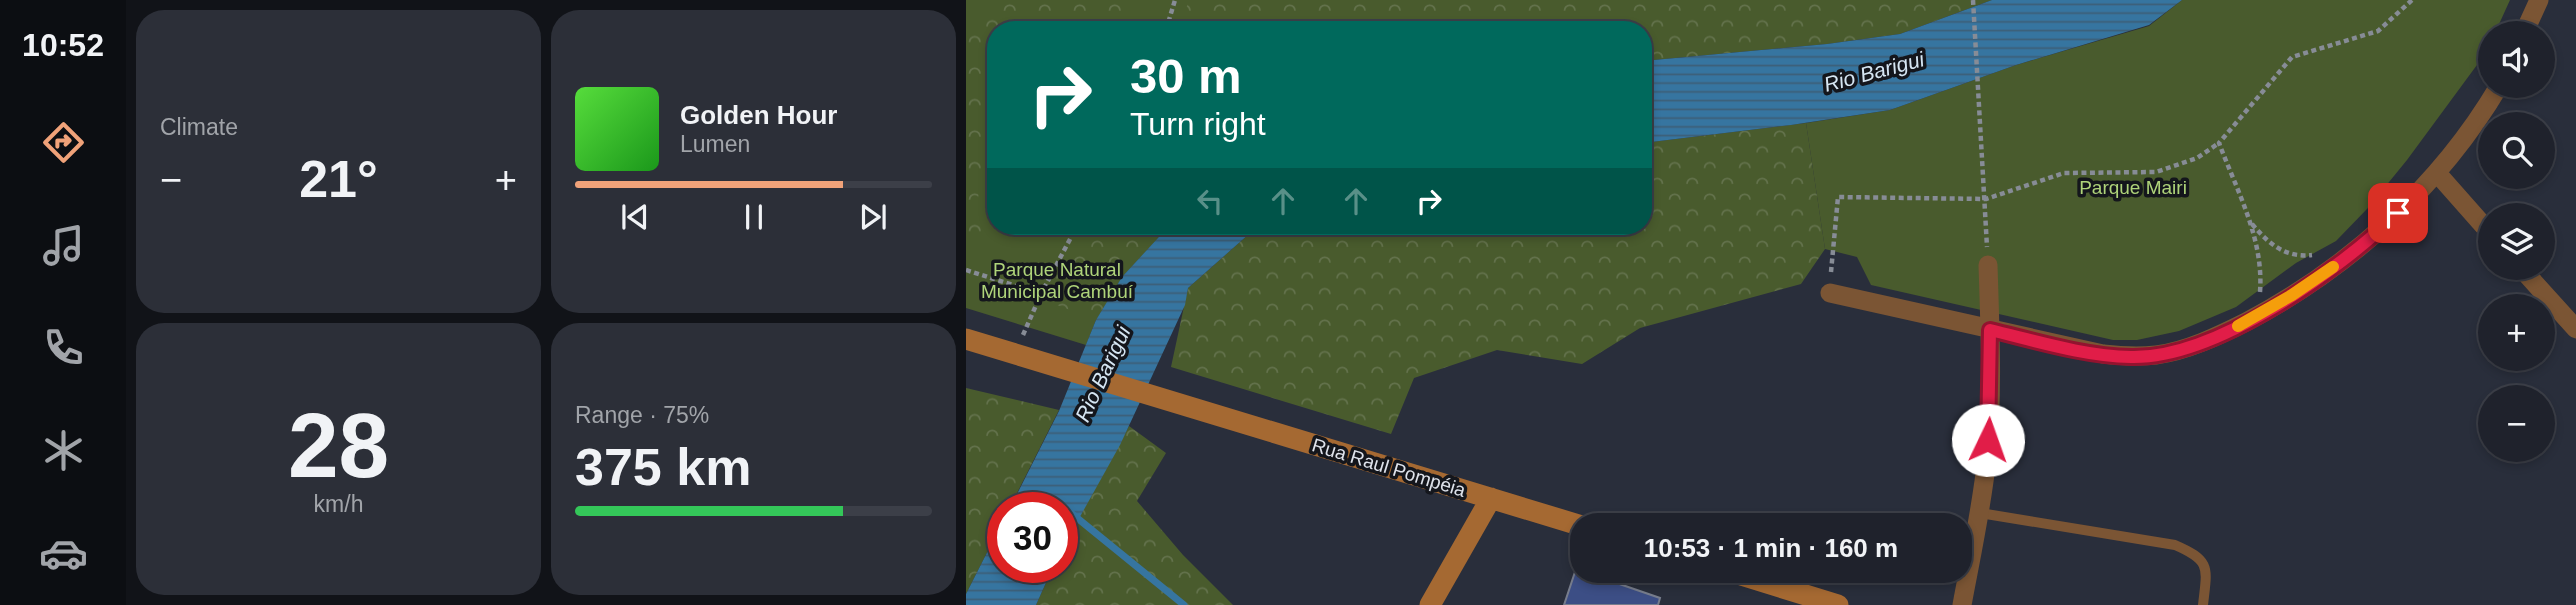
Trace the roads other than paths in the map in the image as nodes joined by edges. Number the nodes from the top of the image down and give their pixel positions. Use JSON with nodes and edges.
{"nodes":[{"id":1,"x":2539,"y":0,"type":"edge"},
{"id":2,"x":2529,"y":21,"type":"edge"},
{"id":3,"x":2492,"y":98,"type":"edge"},
{"id":4,"x":2437,"y":173,"type":"junction"},
{"id":5,"x":2478,"y":219,"type":"edge"},
{"id":6,"x":1988,"y":265,"type":"road end"},
{"id":7,"x":2532,"y":280,"type":"edge"},
{"id":8,"x":1830,"y":293,"type":"road end"},
{"id":9,"x":2576,"y":329,"type":"edge"},
{"id":10,"x":1990,"y":330,"type":"junction"},
{"id":11,"x":966,"y":339,"type":"edge"},
{"id":12,"x":1491,"y":498,"type":"junction"},
{"id":13,"x":1980,"y":513,"type":"junction"},
{"id":14,"x":1570,"y":522,"type":"edge"},
{"id":15,"x":1767,"y":583,"type":"edge"},
{"id":16,"x":1430,"y":605,"type":"edge"},
{"id":17,"x":1838,"y":605,"type":"edge"},
{"id":18,"x":1962,"y":605,"type":"edge"},
{"id":19,"x":2203,"y":605,"type":"edge"}],
"edges":[{"from":1,"to":2,"type":"street"},
{"from":3,"to":4,"type":"street"},
{"from":4,"to":5,"type":"street"},
{"from":4,"to":10,"type":"street"},
{"from":6,"to":10,"type":"street"},
{"from":7,"to":9,"type":"street"},
{"from":8,"to":10,"type":"street"},
{"from":10,"to":13,"type":"street"},
{"from":11,"to":12,"type":"main road","name":"Rua Raul Pompéia"},
{"from":12,"to":14,"type":"main road","name":"Rua Raul Pompéia"},
{"from":12,"to":16,"type":"main road"},
{"from":13,"to":18,"type":"street"},
{"from":13,"to":19,"type":"lane"},
{"from":15,"to":17,"type":"main road"}]}
